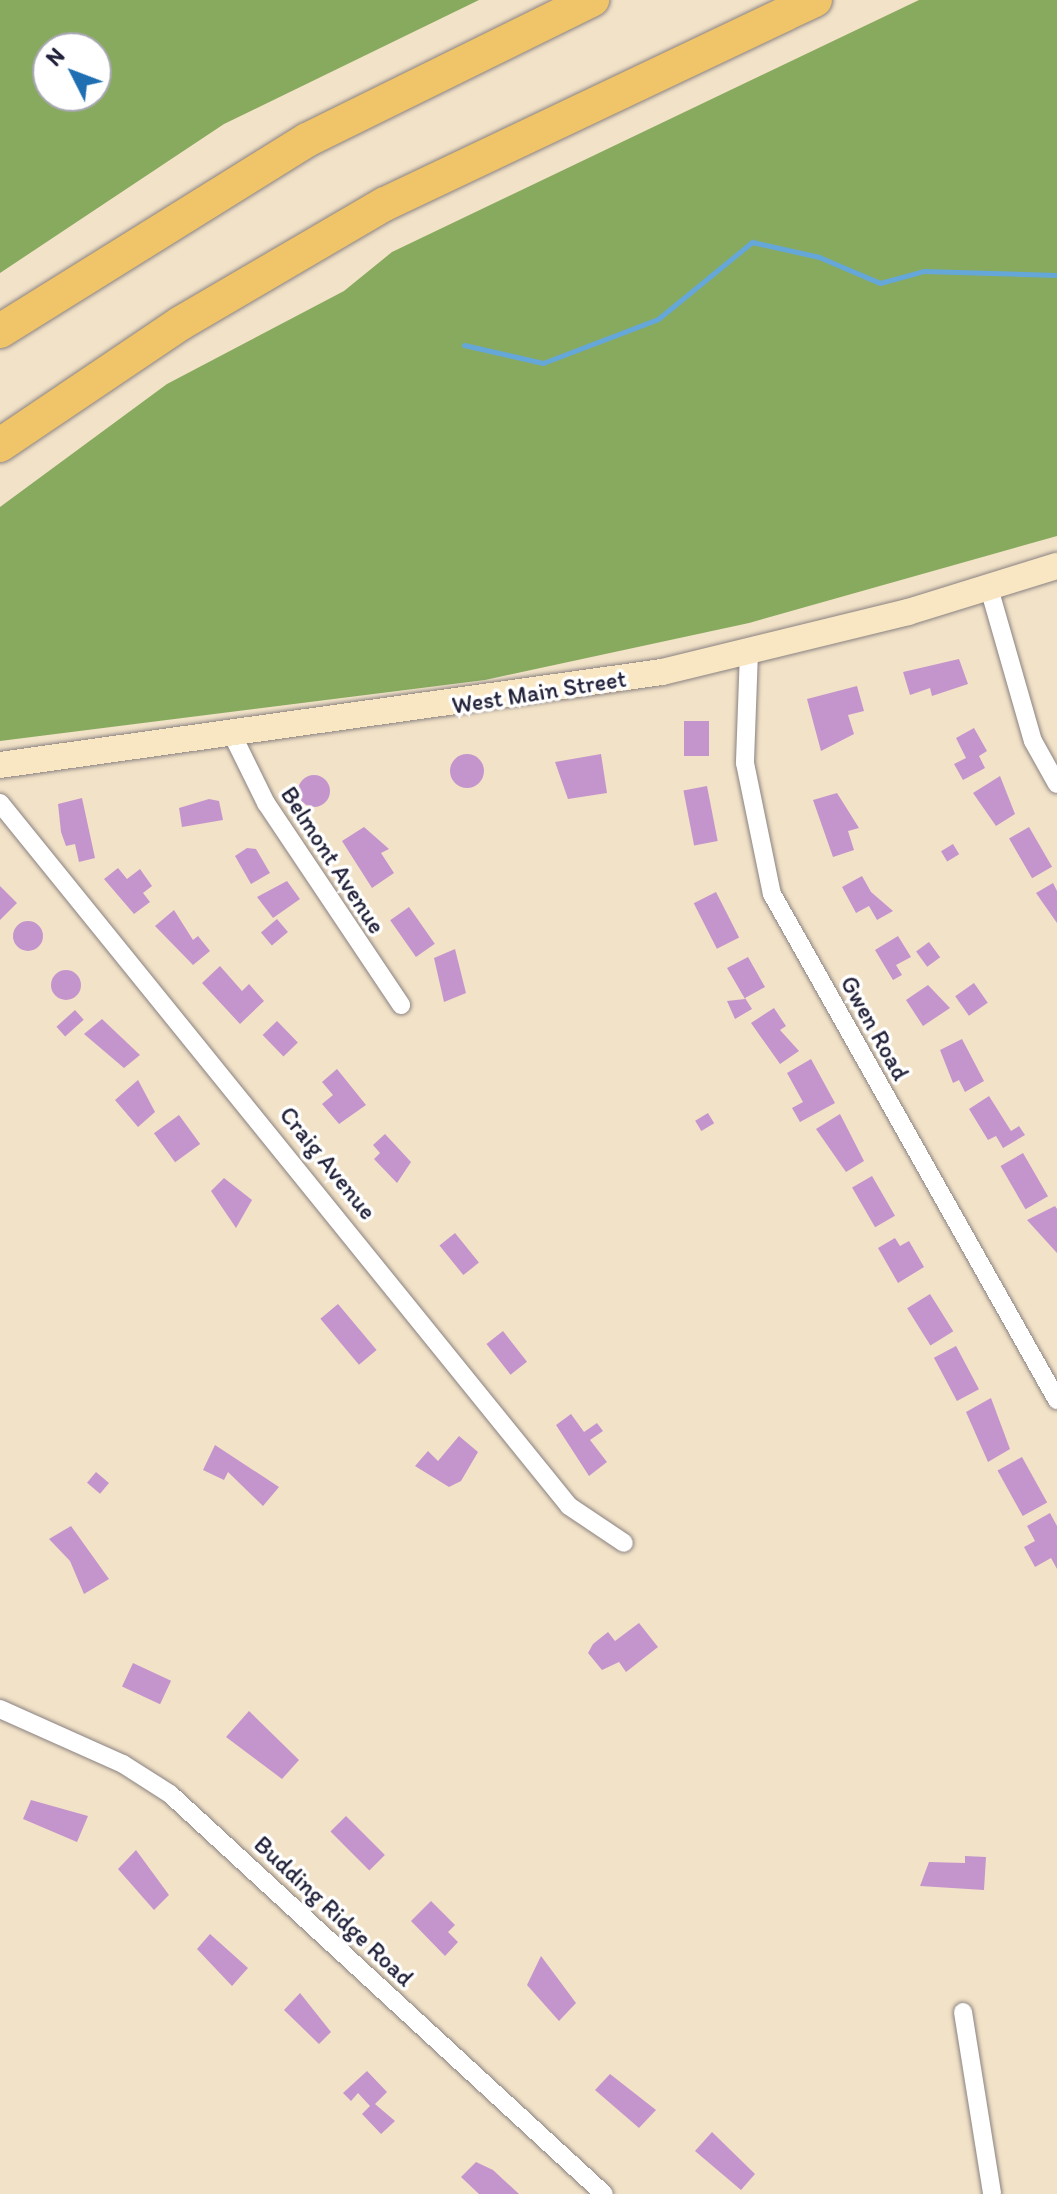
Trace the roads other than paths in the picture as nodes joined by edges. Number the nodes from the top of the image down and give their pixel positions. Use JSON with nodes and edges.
{"nodes":[{"id":1,"x":592,"y":0,"type":"edge"},
{"id":2,"x":815,"y":0,"type":"edge"},
{"id":3,"x":102,"y":262,"type":"junction"},
{"id":4,"x":0,"y":311,"type":"edge"},
{"id":5,"x":0,"y":331,"type":"edge"},
{"id":6,"x":0,"y":445,"type":"edge"},
{"id":7,"x":1057,"y":566,"type":"edge"},
{"id":8,"x":989,"y":588,"type":"junction"},
{"id":9,"x":749,"y":652,"type":"junction"},
{"id":10,"x":233,"y":736,"type":"junction"},
{"id":11,"x":5,"y":764,"type":"edge"},
{"id":12,"x":1057,"y":784,"type":"edge"},
{"id":13,"x":0,"y":803,"type":"edge"},
{"id":14,"x":401,"y":1005,"type":"dead end"},
{"id":15,"x":1057,"y":1400,"type":"edge"},
{"id":16,"x":624,"y":1543,"type":"dead end"},
{"id":17,"x":0,"y":1709,"type":"edge"},
{"id":18,"x":963,"y":2012,"type":"dead end"},
{"id":19,"x":604,"y":2194,"type":"edge"},
{"id":20,"x":992,"y":2194,"type":"edge"}],
"edges":[{"from":1,"to":3,"type":"highway"},
{"from":2,"to":6,"type":"highway"},
{"from":3,"to":4,"type":"highway"},
{"from":3,"to":5,"type":"highway"},
{"from":7,"to":8,"type":"main road","name":"West Main Street"},
{"from":8,"to":9,"type":"main road","name":"West Main Street"},
{"from":8,"to":12,"type":"street"},
{"from":9,"to":10,"type":"main road","name":"West Main Street"},
{"from":9,"to":15,"type":"street","name":"Gwen Road"},
{"from":10,"to":11,"type":"main road","name":"West Main Street"},
{"from":10,"to":14,"type":"street","name":"Belmont Avenue"},
{"from":13,"to":16,"type":"street","name":"Craig Avenue"},
{"from":17,"to":19,"type":"street","name":"Budding Ridge Road"},
{"from":18,"to":20,"type":"street"}]}
